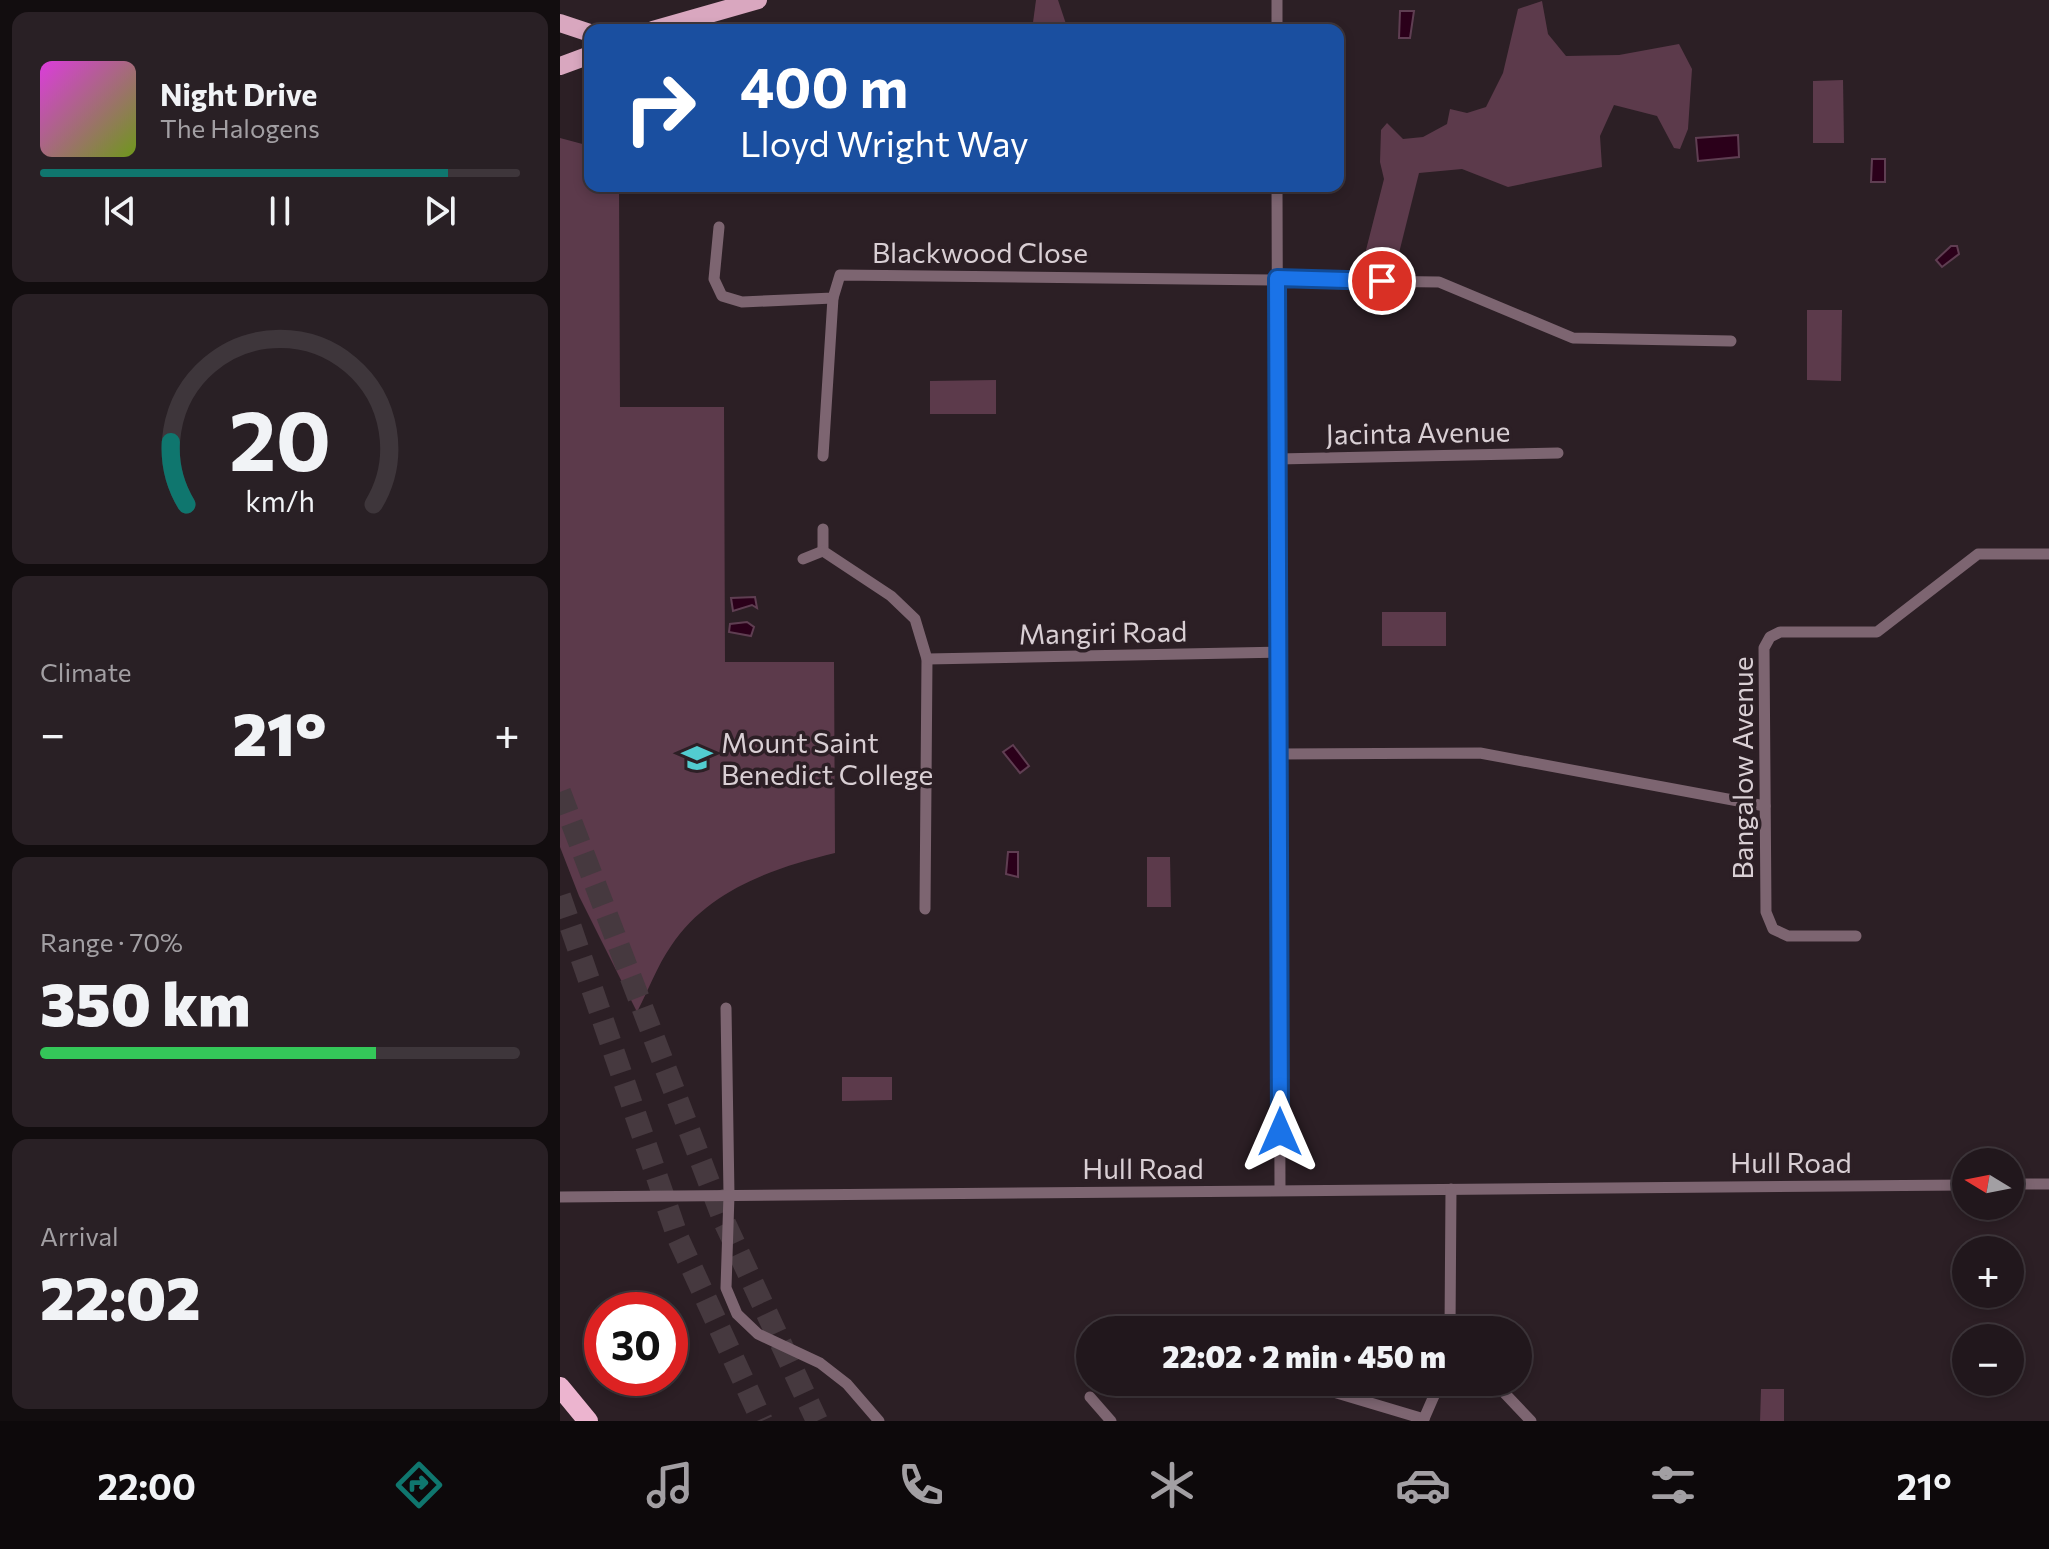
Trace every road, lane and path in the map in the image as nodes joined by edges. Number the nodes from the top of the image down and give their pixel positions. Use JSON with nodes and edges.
{"nodes":[{"id":1,"x":758,"y":0,"type":"edge"},
{"id":2,"x":1277,"y":0,"type":"edge"},
{"id":3,"x":560,"y":23,"type":"edge"},
{"id":4,"x":673,"y":24,"type":"edge"},
{"id":5,"x":1277,"y":24,"type":"edge"},
{"id":6,"x":584,"y":31,"type":"edge"},
{"id":7,"x":584,"y":57,"type":"edge"},
{"id":8,"x":560,"y":66,"type":"edge"},
{"id":9,"x":1277,"y":192,"type":"edge"},
{"id":10,"x":719,"y":227,"type":"dead end"},
{"id":11,"x":1277,"y":278,"type":"junction"},
{"id":12,"x":833,"y":298,"type":"junction"},
{"id":13,"x":1731,"y":341,"type":"dead end"},
{"id":14,"x":1558,"y":453,"type":"dead end"},
{"id":15,"x":823,"y":456,"type":"dead end"},
{"id":16,"x":1278,"y":459,"type":"junction"},
{"id":17,"x":823,"y":529,"type":"dead end"},
{"id":18,"x":823,"y":551,"type":"junction"},
{"id":19,"x":2049,"y":554,"type":"edge"},
{"id":20,"x":803,"y":559,"type":"dead end"},
{"id":21,"x":1279,"y":652,"type":"junction"},
{"id":22,"x":927,"y":659,"type":"junction"},
{"id":23,"x":1279,"y":754,"type":"junction"},
{"id":24,"x":1765,"y":806,"type":"junction"},
{"id":25,"x":925,"y":909,"type":"dead end"},
{"id":26,"x":1856,"y":936,"type":"dead end"},
{"id":27,"x":726,"y":1008,"type":"dead end"},
{"id":28,"x":2024,"y":1184,"type":"edge"},
{"id":29,"x":2049,"y":1184,"type":"edge"},
{"id":30,"x":1952,"y":1185,"type":"edge"},
{"id":31,"x":1451,"y":1189,"type":"junction"},
{"id":32,"x":1280,"y":1190,"type":"junction"},
{"id":33,"x":729,"y":1195,"type":"junction"},
{"id":34,"x":560,"y":1197,"type":"edge"},
{"id":35,"x":1450,"y":1316,"type":"edge"},
{"id":36,"x":560,"y":1387,"type":"edge"},
{"id":37,"x":1346,"y":1396,"type":"edge"},
{"id":38,"x":1434,"y":1396,"type":"edge"},
{"id":39,"x":1507,"y":1396,"type":"edge"},
{"id":40,"x":1090,"y":1397,"type":"dead end"},
{"id":41,"x":1424,"y":1420,"type":"edge"},
{"id":42,"x":588,"y":1421,"type":"edge"},
{"id":43,"x":879,"y":1421,"type":"edge"},
{"id":44,"x":1111,"y":1421,"type":"edge"},
{"id":45,"x":1531,"y":1421,"type":"edge"}],
"edges":[{"from":1,"to":4,"type":"main road"},
{"from":2,"to":5,"type":"street"},
{"from":3,"to":6,"type":"main road"},
{"from":7,"to":8,"type":"main road"},
{"from":9,"to":11,"type":"street"},
{"from":10,"to":12,"type":"street"},
{"from":11,"to":12,"type":"street","name":"Blackwood Close"},
{"from":11,"to":13,"type":"street"},
{"from":11,"to":16,"type":"street"},
{"from":12,"to":15,"type":"street"},
{"from":14,"to":16,"type":"street","name":"Jacinta Avenue"},
{"from":16,"to":21,"type":"street"},
{"from":17,"to":18,"type":"street"},
{"from":18,"to":20,"type":"street"},
{"from":18,"to":22,"type":"street"},
{"from":19,"to":24,"type":"street","name":"Bangalow Avenue"},
{"from":21,"to":22,"type":"street","name":"Mangiri Road"},
{"from":21,"to":23,"type":"street"},
{"from":22,"to":25,"type":"street"},
{"from":23,"to":24,"type":"street"},
{"from":23,"to":32,"type":"street"},
{"from":24,"to":26,"type":"street","name":"Bangalow Avenue"},
{"from":27,"to":33,"type":"street"},
{"from":28,"to":29,"type":"street"},
{"from":30,"to":31,"type":"street","name":"Hull Road"},
{"from":31,"to":32,"type":"street","name":"Hull Road"},
{"from":31,"to":35,"type":"street"},
{"from":32,"to":33,"type":"street","name":"Hull Road"},
{"from":33,"to":34,"type":"street","name":"Hull Road"},
{"from":33,"to":43,"type":"street"},
{"from":36,"to":42,"type":"highway"},
{"from":37,"to":41,"type":"street"},
{"from":38,"to":41,"type":"street"},
{"from":39,"to":45,"type":"street"},
{"from":40,"to":44,"type":"street"}]}
